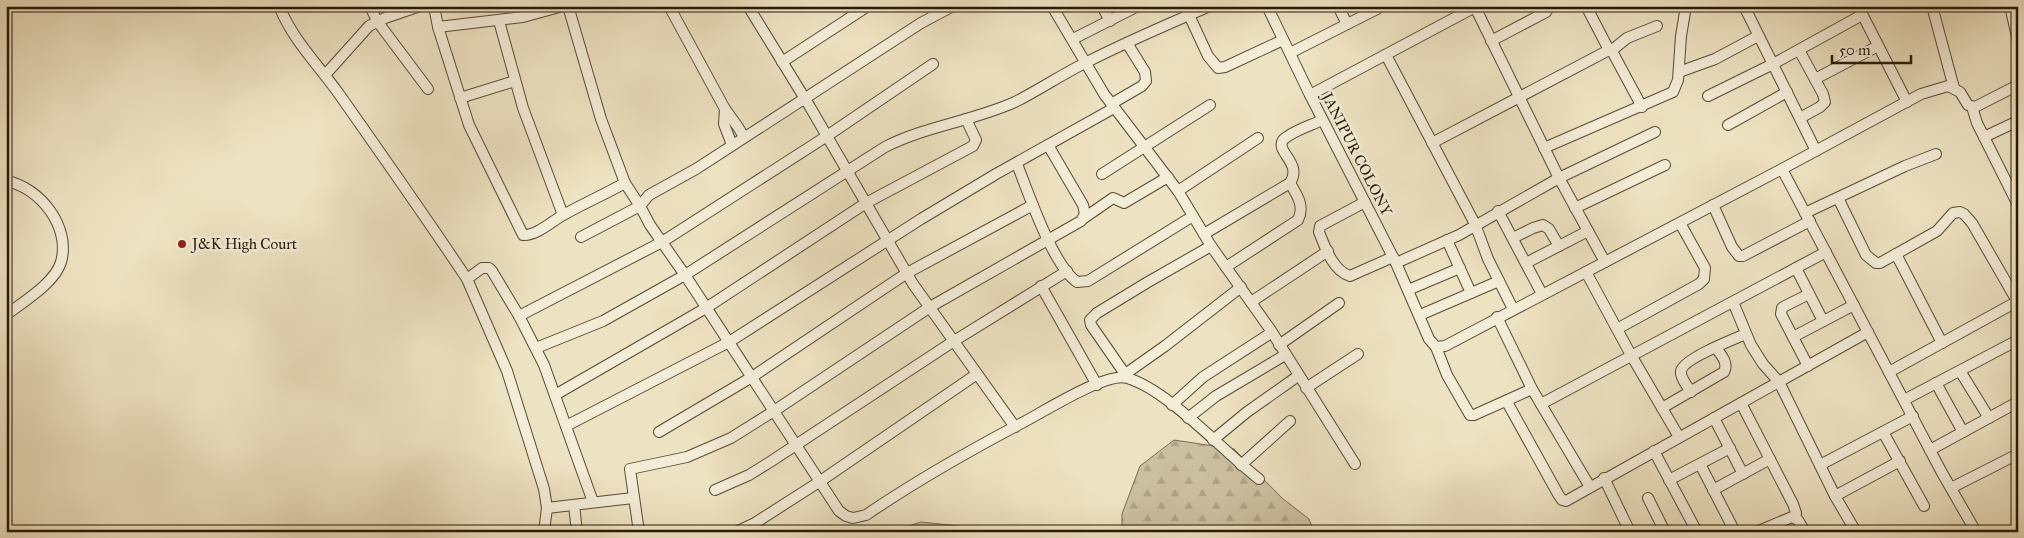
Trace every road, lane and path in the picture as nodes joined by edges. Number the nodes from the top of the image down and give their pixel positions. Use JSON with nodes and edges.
{"nodes":[{"id":1,"x":370,"y":6,"type":"edge"},
{"id":2,"x":420,"y":6,"type":"edge"},
{"id":3,"x":434,"y":6,"type":"edge"},
{"id":4,"x":563,"y":6,"type":"edge"},
{"id":5,"x":568,"y":6,"type":"edge"},
{"id":6,"x":669,"y":6,"type":"edge"},
{"id":7,"x":868,"y":6,"type":"edge"},
{"id":8,"x":953,"y":6,"type":"edge"},
{"id":9,"x":1052,"y":6,"type":"edge"},
{"id":10,"x":1102,"y":6,"type":"edge"},
{"id":11,"x":1138,"y":6,"type":"edge"},
{"id":12,"x":1210,"y":6,"type":"edge"},
{"id":13,"x":1267,"y":6,"type":"edge"},
{"id":14,"x":1338,"y":6,"type":"edge"},
{"id":15,"x":1550,"y":6,"type":"edge"},
{"id":16,"x":1586,"y":6,"type":"edge"},
{"id":17,"x":1686,"y":6,"type":"edge"},
{"id":18,"x":1757,"y":6,"type":"edge"},
{"id":19,"x":1932,"y":6,"type":"edge"},
{"id":20,"x":2010,"y":6,"type":"edge"},
{"id":21,"x":1476,"y":7,"type":"edge"},
{"id":22,"x":752,"y":8,"type":"edge"},
{"id":23,"x":1377,"y":9,"type":"dead end"},
{"id":24,"x":1745,"y":9,"type":"edge"},
{"id":25,"x":281,"y":10,"type":"edge"},
{"id":26,"x":1860,"y":11,"type":"edge"},
{"id":27,"x":1189,"y":15,"type":"junction"},
{"id":28,"x":376,"y":21,"type":"junction"},
{"id":29,"x":499,"y":21,"type":"junction"},
{"id":30,"x":1110,"y":21,"type":"junction"},
{"id":31,"x":1347,"y":24,"type":"junction"},
{"id":32,"x":1657,"y":26,"type":"dead end"},
{"id":33,"x":438,"y":27,"type":"junction"},
{"id":34,"x":1758,"y":36,"type":"junction"},
{"id":35,"x":1073,"y":39,"type":"junction"},
{"id":36,"x":1283,"y":40,"type":"junction"},
{"id":37,"x":1491,"y":41,"type":"junction"},
{"id":38,"x":2018,"y":41,"type":"edge"},
{"id":39,"x":1127,"y":43,"type":"junction"},
{"id":40,"x":1878,"y":46,"type":"junction"},
{"id":41,"x":1799,"y":50,"type":"junction"},
{"id":42,"x":1610,"y":51,"type":"junction"},
{"id":43,"x":1290,"y":54,"type":"junction"},
{"id":44,"x":1386,"y":55,"type":"junction"},
{"id":45,"x":782,"y":62,"type":"junction"},
{"id":46,"x":1085,"y":63,"type":"junction"},
{"id":47,"x":934,"y":64,"type":"dead end"},
{"id":48,"x":1772,"y":64,"type":"junction"},
{"id":49,"x":1679,"y":72,"type":"junction"},
{"id":50,"x":325,"y":75,"type":"junction"},
{"id":51,"x":1815,"y":79,"type":"junction"},
{"id":52,"x":515,"y":81,"type":"junction"},
{"id":53,"x":2018,"y":85,"type":"edge"},
{"id":54,"x":428,"y":88,"type":"dead end"},
{"id":55,"x":1954,"y":88,"type":"junction"},
{"id":56,"x":1787,"y":92,"type":"junction"},
{"id":57,"x":1310,"y":95,"type":"junction"},
{"id":58,"x":1519,"y":96,"type":"junction"},
{"id":59,"x":1708,"y":96,"type":"dead end"},
{"id":60,"x":460,"y":98,"type":"junction"},
{"id":61,"x":805,"y":99,"type":"junction"},
{"id":62,"x":1907,"y":102,"type":"junction"},
{"id":63,"x":1210,"y":105,"type":"dead end"},
{"id":64,"x":1113,"y":106,"type":"junction"},
{"id":65,"x":1642,"y":107,"type":"junction"},
{"id":66,"x":1972,"y":107,"type":"junction"},
{"id":67,"x":725,"y":109,"type":"junction"},
{"id":68,"x":1800,"y":118,"type":"junction"},
{"id":69,"x":966,"y":119,"type":"junction"},
{"id":70,"x":1322,"y":120,"type":"junction"},
{"id":71,"x":2018,"y":121,"type":"edge"},
{"id":72,"x":1728,"y":125,"type":"dead end"},
{"id":73,"x":1655,"y":132,"type":"dead end"},
{"id":74,"x":827,"y":136,"type":"junction"},
{"id":75,"x":744,"y":137,"type":"junction"},
{"id":76,"x":1984,"y":137,"type":"junction"},
{"id":77,"x":1258,"y":138,"type":"dead end"},
{"id":78,"x":1432,"y":143,"type":"junction"},
{"id":79,"x":732,"y":145,"type":"junction"},
{"id":80,"x":1048,"y":145,"type":"junction"},
{"id":81,"x":1144,"y":146,"type":"junction"},
{"id":82,"x":1544,"y":148,"type":"junction"},
{"id":83,"x":1816,"y":151,"type":"junction"},
{"id":84,"x":1936,"y":154,"type":"dead end"},
{"id":85,"x":1016,"y":164,"type":"junction"},
{"id":86,"x":1664,"y":165,"type":"dead end"},
{"id":87,"x":1782,"y":169,"type":"junction"},
{"id":88,"x":848,"y":171,"type":"junction"},
{"id":89,"x":1102,"y":174,"type":"dead end"},
{"id":90,"x":1168,"y":177,"type":"junction"},
{"id":91,"x":1559,"y":178,"type":"junction"},
{"id":92,"x":6,"y":182,"type":"edge"},
{"id":93,"x":1290,"y":183,"type":"junction"},
{"id":94,"x":625,"y":184,"type":"junction"},
{"id":95,"x":1178,"y":191,"type":"junction"},
{"id":96,"x":1838,"y":198,"type":"junction"},
{"id":97,"x":2017,"y":201,"type":"edge"},
{"id":98,"x":1365,"y":202,"type":"junction"},
{"id":99,"x":866,"y":203,"type":"junction"},
{"id":100,"x":1032,"y":205,"type":"junction"},
{"id":101,"x":640,"y":206,"type":"junction"},
{"id":102,"x":1713,"y":206,"type":"junction"},
{"id":103,"x":1575,"y":208,"type":"junction"},
{"id":104,"x":1498,"y":211,"type":"junction"},
{"id":105,"x":563,"y":214,"type":"junction"},
{"id":106,"x":1193,"y":216,"type":"junction"},
{"id":107,"x":1808,"y":217,"type":"junction"},
{"id":108,"x":1084,"y":218,"type":"junction"},
{"id":109,"x":1680,"y":223,"type":"junction"},
{"id":110,"x":1475,"y":224,"type":"junction"},
{"id":111,"x":1588,"y":231,"type":"junction"},
{"id":112,"x":1204,"y":234,"type":"junction"},
{"id":113,"x":581,"y":237,"type":"dead end"},
{"id":114,"x":1513,"y":238,"type":"junction"},
{"id":115,"x":888,"y":240,"type":"junction"},
{"id":116,"x":1447,"y":240,"type":"junction"},
{"id":117,"x":1048,"y":241,"type":"junction"},
{"id":118,"x":662,"y":242,"type":"junction"},
{"id":119,"x":1211,"y":246,"type":"junction"},
{"id":120,"x":1559,"y":246,"type":"junction"},
{"id":121,"x":1328,"y":251,"type":"junction"},
{"id":122,"x":1826,"y":252,"type":"junction"},
{"id":123,"x":1896,"y":254,"type":"junction"},
{"id":124,"x":1395,"y":260,"type":"junction"},
{"id":125,"x":1604,"y":262,"type":"junction"},
{"id":126,"x":1526,"y":264,"type":"junction"},
{"id":127,"x":1226,"y":267,"type":"junction"},
{"id":128,"x":1460,"y":268,"type":"junction"},
{"id":129,"x":1796,"y":268,"type":"junction"},
{"id":130,"x":1067,"y":271,"type":"junction"},
{"id":131,"x":1586,"y":272,"type":"junction"},
{"id":132,"x":907,"y":273,"type":"junction"},
{"id":133,"x":685,"y":275,"type":"junction"},
{"id":134,"x":467,"y":279,"type":"junction"},
{"id":135,"x":1499,"y":281,"type":"junction"},
{"id":136,"x":1041,"y":286,"type":"junction"},
{"id":137,"x":1241,"y":287,"type":"junction"},
{"id":138,"x":1408,"y":290,"type":"junction"},
{"id":139,"x":1471,"y":293,"type":"junction"},
{"id":140,"x":1542,"y":294,"type":"junction"},
{"id":141,"x":1809,"y":294,"type":"junction"},
{"id":142,"x":2017,"y":301,"type":"edge"},
{"id":143,"x":1251,"y":302,"type":"junction"},
{"id":144,"x":1732,"y":302,"type":"junction"},
{"id":145,"x":1339,"y":303,"type":"dead end"},
{"id":146,"x":1854,"y":305,"type":"junction"},
{"id":147,"x":930,"y":307,"type":"junction"},
{"id":148,"x":706,"y":308,"type":"junction"},
{"id":149,"x":1513,"y":309,"type":"junction"},
{"id":150,"x":6,"y":315,"type":"edge"},
{"id":151,"x":1420,"y":315,"type":"junction"},
{"id":152,"x":520,"y":316,"type":"junction"},
{"id":153,"x":1497,"y":317,"type":"junction"},
{"id":154,"x":1823,"y":321,"type":"junction"},
{"id":155,"x":1617,"y":329,"type":"junction"},
{"id":156,"x":1271,"y":332,"type":"junction"},
{"id":157,"x":1868,"y":332,"type":"junction"},
{"id":158,"x":1746,"y":334,"type":"junction"},
{"id":159,"x":1793,"y":337,"type":"junction"},
{"id":160,"x":2018,"y":340,"type":"edge"},
{"id":161,"x":954,"y":341,"type":"junction"},
{"id":162,"x":729,"y":342,"type":"junction"},
{"id":163,"x":1942,"y":342,"type":"junction"},
{"id":164,"x":1279,"y":345,"type":"junction"},
{"id":165,"x":1436,"y":347,"type":"junction"},
{"id":166,"x":536,"y":348,"type":"junction"},
{"id":167,"x":1716,"y":348,"type":"junction"},
{"id":168,"x":1358,"y":354,"type":"dead end"},
{"id":169,"x":1285,"y":355,"type":"junction"},
{"id":170,"x":1631,"y":355,"type":"junction"},
{"id":171,"x":1808,"y":366,"type":"junction"},
{"id":172,"x":1960,"y":371,"type":"junction"},
{"id":173,"x":1890,"y":372,"type":"junction"},
{"id":174,"x":977,"y":374,"type":"junction"},
{"id":175,"x":1122,"y":376,"type":"junction"},
{"id":176,"x":1298,"y":376,"type":"junction"},
{"id":177,"x":752,"y":377,"type":"junction"},
{"id":178,"x":1779,"y":382,"type":"junction"},
{"id":179,"x":1936,"y":383,"type":"junction"},
{"id":180,"x":1097,"y":385,"type":"junction"},
{"id":181,"x":1306,"y":388,"type":"junction"},
{"id":182,"x":1532,"y":389,"type":"junction"},
{"id":183,"x":1691,"y":392,"type":"junction"},
{"id":184,"x":555,"y":395,"type":"junction"},
{"id":185,"x":1904,"y":400,"type":"junction"},
{"id":186,"x":1507,"y":402,"type":"junction"},
{"id":187,"x":1741,"y":403,"type":"junction"},
{"id":188,"x":2016,"y":403,"type":"dead end"},
{"id":189,"x":1541,"y":404,"type":"junction"},
{"id":190,"x":1172,"y":405,"type":"junction"},
{"id":191,"x":1662,"y":408,"type":"junction"},
{"id":192,"x":774,"y":411,"type":"junction"},
{"id":193,"x":1913,"y":416,"type":"junction"},
{"id":194,"x":1188,"y":418,"type":"junction"},
{"id":195,"x":1714,"y":418,"type":"junction"},
{"id":196,"x":1989,"y":418,"type":"junction"},
{"id":197,"x":1290,"y":420,"type":"dead end"},
{"id":198,"x":566,"y":426,"type":"junction"},
{"id":199,"x":1015,"y":427,"type":"junction"},
{"id":200,"x":659,"y":432,"type":"dead end"},
{"id":201,"x":1883,"y":432,"type":"junction"},
{"id":202,"x":1963,"y":432,"type":"junction"},
{"id":203,"x":1679,"y":438,"type":"junction"},
{"id":204,"x":1213,"y":440,"type":"junction"},
{"id":205,"x":796,"y":445,"type":"junction"},
{"id":206,"x":1730,"y":448,"type":"junction"},
{"id":207,"x":1930,"y":450,"type":"junction"},
{"id":208,"x":1654,"y":452,"type":"junction"},
{"id":209,"x":2018,"y":454,"type":"edge"},
{"id":210,"x":1770,"y":459,"type":"junction"},
{"id":211,"x":1900,"y":462,"type":"junction"},
{"id":212,"x":1355,"y":464,"type":"dead end"},
{"id":213,"x":1700,"y":464,"type":"junction"},
{"id":214,"x":1241,"y":465,"type":"junction"},
{"id":215,"x":1820,"y":465,"type":"junction"},
{"id":216,"x":1742,"y":474,"type":"junction"},
{"id":217,"x":1604,"y":478,"type":"junction"},
{"id":218,"x":1259,"y":479,"type":"dead end"},
{"id":219,"x":1669,"y":480,"type":"junction"},
{"id":220,"x":819,"y":482,"type":"junction"},
{"id":221,"x":1590,"y":487,"type":"junction"},
{"id":222,"x":1951,"y":488,"type":"junction"},
{"id":223,"x":715,"y":490,"type":"dead end"},
{"id":224,"x":1713,"y":490,"type":"junction"},
{"id":225,"x":1835,"y":496,"type":"junction"},
{"id":226,"x":633,"y":498,"type":"junction"},
{"id":227,"x":1648,"y":498,"type":"dead end"},
{"id":228,"x":593,"y":502,"type":"junction"},
{"id":229,"x":574,"y":505,"type":"junction"},
{"id":230,"x":1924,"y":506,"type":"dead end"},
{"id":231,"x":547,"y":508,"type":"junction"},
{"id":232,"x":1795,"y":518,"type":"junction"},
{"id":233,"x":544,"y":532,"type":"edge"},
{"id":234,"x":577,"y":532,"type":"edge"},
{"id":235,"x":639,"y":532,"type":"edge"},
{"id":236,"x":736,"y":532,"type":"edge"},
{"id":237,"x":1630,"y":532,"type":"edge"},
{"id":238,"x":1665,"y":532,"type":"edge"},
{"id":239,"x":1697,"y":532,"type":"edge"},
{"id":240,"x":1735,"y":532,"type":"edge"},
{"id":241,"x":1756,"y":532,"type":"edge"},
{"id":242,"x":1805,"y":532,"type":"edge"},
{"id":243,"x":1856,"y":532,"type":"edge"},
{"id":244,"x":1976,"y":532,"type":"edge"}],
"edges":[{"from":1,"to":28,"type":"street"},
{"from":2,"to":28,"type":"street"},
{"from":3,"to":33,"type":"street"},
{"from":4,"to":29,"type":"street"},
{"from":5,"to":94,"type":"street"},
{"from":6,"to":67,"type":"street"},
{"from":7,"to":45,"type":"street"},
{"from":8,"to":61,"type":"street"},
{"from":9,"to":35,"type":"street"},
{"from":10,"to":30,"type":"street"},
{"from":11,"to":30,"type":"street"},
{"from":12,"to":27,"type":"street"},
{"from":13,"to":36,"type":"street","name":"JANIPUR COLONY"},
{"from":14,"to":31,"type":"street"},
{"from":15,"to":37,"type":"street"},
{"from":16,"to":42,"type":"street"},
{"from":17,"to":49,"type":"street"},
{"from":18,"to":24,"type":"street"},
{"from":19,"to":55,"type":"street"},
{"from":20,"to":38,"type":"street"},
{"from":21,"to":37,"type":"street"},
{"from":21,"to":44,"type":"street"},
{"from":22,"to":45,"type":"street"},
{"from":23,"to":31,"type":"street"},
{"from":24,"to":34,"type":"street"},
{"from":25,"to":50,"type":"street"},
{"from":26,"to":40,"type":"street"},
{"from":26,"to":41,"type":"street"},
{"from":27,"to":36,"type":"street"},
{"from":27,"to":39,"type":"street"},
{"from":28,"to":50,"type":"street"},
{"from":28,"to":54,"type":"street"},
{"from":29,"to":33,"type":"street"},
{"from":29,"to":52,"type":"street"},
{"from":30,"to":35,"type":"street"},
{"from":31,"to":43,"type":"street"},
{"from":32,"to":42,"type":"street"},
{"from":33,"to":60,"type":"street"},
{"from":34,"to":48,"type":"street"},
{"from":34,"to":49,"type":"street"},
{"from":35,"to":46,"type":"street"},
{"from":36,"to":43,"type":"street","name":"JANIPUR COLONY"},
{"from":37,"to":58,"type":"street"},
{"from":39,"to":46,"type":"street"},
{"from":39,"to":64,"type":"street"},
{"from":40,"to":51,"type":"street"},
{"from":40,"to":62,"type":"street"},
{"from":41,"to":48,"type":"street"},
{"from":41,"to":51,"type":"street"},
{"from":42,"to":58,"type":"street"},
{"from":42,"to":65,"type":"street"},
{"from":43,"to":57,"type":"street","name":"JANIPUR COLONY"},
{"from":44,"to":57,"type":"street"},
{"from":44,"to":78,"type":"street"},
{"from":45,"to":61,"type":"street"},
{"from":46,"to":64,"type":"street"},
{"from":46,"to":69,"type":"street"},
{"from":47,"to":74,"type":"street"},
{"from":48,"to":56,"type":"street"},
{"from":48,"to":59,"type":"street"},
{"from":49,"to":65,"type":"street"},
{"from":50,"to":134,"type":"street"},
{"from":51,"to":68,"type":"street"},
{"from":52,"to":60,"type":"street"},
{"from":52,"to":105,"type":"street"},
{"from":53,"to":66,"type":"street"},
{"from":55,"to":62,"type":"street"},
{"from":55,"to":66,"type":"street"},
{"from":56,"to":68,"type":"street"},
{"from":56,"to":72,"type":"street"},
{"from":57,"to":70,"type":"street","name":"JANIPUR COLONY"},
{"from":58,"to":78,"type":"street"},
{"from":58,"to":82,"type":"street"},
{"from":60,"to":105,"type":"street"},
{"from":61,"to":74,"type":"street"},
{"from":61,"to":75,"type":"street"},
{"from":62,"to":83,"type":"street"},
{"from":63,"to":81,"type":"street"},
{"from":64,"to":80,"type":"street"},
{"from":64,"to":81,"type":"street"},
{"from":65,"to":82,"type":"street"},
{"from":66,"to":76,"type":"street"},
{"from":67,"to":75,"type":"street"},
{"from":67,"to":79,"type":"street"},
{"from":68,"to":83,"type":"street"},
{"from":69,"to":88,"type":"street"},
{"from":69,"to":99,"type":"street"},
{"from":70,"to":93,"type":"street"},
{"from":70,"to":98,"type":"street","name":"JANIPUR COLONY"},
{"from":71,"to":76,"type":"street"},
{"from":73,"to":91,"type":"street"},
{"from":74,"to":88,"type":"street"},
{"from":74,"to":118,"type":"street"},
{"from":75,"to":79,"type":"street"},
{"from":76,"to":97,"type":"street"},
{"from":77,"to":95,"type":"street"},
{"from":78,"to":110,"type":"street"},
{"from":79,"to":101,"type":"street"},
{"from":80,"to":85,"type":"street"},
{"from":80,"to":108,"type":"street"},
{"from":81,"to":89,"type":"street"},
{"from":81,"to":90,"type":"street"},
{"from":82,"to":91,"type":"street"},
{"from":83,"to":87,"type":"street"},
{"from":84,"to":96,"type":"street"},
{"from":85,"to":100,"type":"street"},
{"from":85,"to":115,"type":"street"},
{"from":86,"to":103,"type":"street"},
{"from":87,"to":102,"type":"street"},
{"from":87,"to":107,"type":"street"},
{"from":88,"to":99,"type":"street"},
{"from":88,"to":133,"type":"street"},
{"from":90,"to":95,"type":"street"},
{"from":90,"to":108,"type":"street"},
{"from":91,"to":103,"type":"street"},
{"from":91,"to":104,"type":"street"},
{"from":92,"to":150,"type":"street"},
{"from":93,"to":112,"type":"street"},
{"from":93,"to":127,"type":"street"},
{"from":94,"to":101,"type":"street"},
{"from":94,"to":105,"type":"street"},
{"from":95,"to":106,"type":"street"},
{"from":96,"to":107,"type":"street"},
{"from":96,"to":123,"type":"street"},
{"from":98,"to":121,"type":"street"},
{"from":98,"to":124,"type":"street","name":"JANIPUR COLONY"},
{"from":99,"to":115,"type":"street"},
{"from":99,"to":148,"type":"street"},
{"from":100,"to":117,"type":"street"},
{"from":100,"to":132,"type":"street"},
{"from":101,"to":113,"type":"street"},
{"from":101,"to":118,"type":"street"},
{"from":102,"to":107,"type":"street"},
{"from":102,"to":109,"type":"street"},
{"from":103,"to":111,"type":"street"},
{"from":104,"to":110,"type":"street"},
{"from":104,"to":114,"type":"street"},
{"from":106,"to":112,"type":"street"},
{"from":106,"to":130,"type":"street"},
{"from":107,"to":122,"type":"street"},
{"from":108,"to":117,"type":"street"},
{"from":109,"to":125,"type":"street"},
{"from":109,"to":155,"type":"street"},
{"from":110,"to":116,"type":"street"},
{"from":110,"to":135,"type":"street"},
{"from":111,"to":120,"type":"street"},
{"from":111,"to":125,"type":"street"},
{"from":112,"to":119,"type":"street"},
{"from":114,"to":120,"type":"street"},
{"from":114,"to":126,"type":"street"},
{"from":115,"to":132,"type":"street"},
{"from":115,"to":162,"type":"street"},
{"from":116,"to":124,"type":"street"},
{"from":116,"to":128,"type":"street"},
{"from":117,"to":130,"type":"street"},
{"from":117,"to":147,"type":"street"},
{"from":118,"to":133,"type":"street"},
{"from":118,"to":152,"type":"street"},
{"from":119,"to":127,"type":"street"},
{"from":119,"to":175,"type":"street"},
{"from":120,"to":126,"type":"street"},
{"from":121,"to":124,"type":"street"},
{"from":121,"to":143,"type":"street"},
{"from":122,"to":129,"type":"street"},
{"from":122,"to":146,"type":"street"},
{"from":123,"to":142,"type":"street"},
{"from":123,"to":163,"type":"street"},
{"from":124,"to":138,"type":"street","name":"JANIPUR COLONY"},
{"from":125,"to":131,"type":"street"},
{"from":126,"to":140,"type":"street"},
{"from":127,"to":137,"type":"street"},
{"from":128,"to":138,"type":"street"},
{"from":128,"to":139,"type":"street"},
{"from":129,"to":141,"type":"street"},
{"from":129,"to":144,"type":"street"},
{"from":130,"to":136,"type":"street"},
{"from":131,"to":140,"type":"street"},
{"from":131,"to":155,"type":"street"},
{"from":132,"to":147,"type":"street"},
{"from":132,"to":177,"type":"street"},
{"from":133,"to":148,"type":"street"},
{"from":133,"to":166,"type":"street"},
{"from":134,"to":152,"type":"street"},
{"from":134,"to":231,"type":"street"},
{"from":135,"to":139,"type":"street"},
{"from":135,"to":149,"type":"street"},
{"from":136,"to":161,"type":"street"},
{"from":136,"to":180,"type":"street"},
{"from":137,"to":143,"type":"street"},
{"from":137,"to":175,"type":"street"},
{"from":138,"to":151,"type":"street","name":"JANIPUR COLONY"},
{"from":139,"to":151,"type":"street"},
{"from":140,"to":149,"type":"street"},
{"from":141,"to":154,"type":"street"},
{"from":141,"to":159,"type":"street"},
{"from":142,"to":163,"type":"street"},
{"from":143,"to":156,"type":"street"},
{"from":144,"to":158,"type":"street"},
{"from":144,"to":170,"type":"street"},
{"from":145,"to":164,"type":"street"},
{"from":146,"to":154,"type":"street"},
{"from":146,"to":157,"type":"street"},
{"from":147,"to":161,"type":"street"},
{"from":147,"to":192,"type":"street"},
{"from":148,"to":162,"type":"street"},
{"from":148,"to":184,"type":"street"},
{"from":149,"to":153,"type":"street"},
{"from":151,"to":165,"type":"street","name":"JANIPUR COLONY"},
{"from":152,"to":166,"type":"street"},
{"from":153,"to":165,"type":"street"},
{"from":153,"to":182,"type":"street"},
{"from":154,"to":159,"type":"street"},
{"from":155,"to":170,"type":"street"},
{"from":156,"to":164,"type":"street"},
{"from":156,"to":190,"type":"street"},
{"from":157,"to":171,"type":"street"},
{"from":157,"to":173,"type":"street"},
{"from":158,"to":167,"type":"street"},
{"from":158,"to":178,"type":"street"},
{"from":159,"to":171,"type":"street"},
{"from":160,"to":172,"type":"street"},
{"from":161,"to":174,"type":"street"},
{"from":161,"to":205,"type":"street"},
{"from":162,"to":177,"type":"street"},
{"from":162,"to":198,"type":"street"},
{"from":163,"to":173,"type":"street"},
{"from":164,"to":169,"type":"street"},
{"from":165,"to":186,"type":"street","name":"JANIPUR COLONY"},
{"from":166,"to":184,"type":"street"},
{"from":167,"to":183,"type":"street"},
{"from":167,"to":183,"type":"street"},
{"from":168,"to":181,"type":"street"},
{"from":169,"to":176,"type":"street"},
{"from":169,"to":194,"type":"street"},
{"from":170,"to":189,"type":"street"},
{"from":170,"to":191,"type":"street"},
{"from":171,"to":178,"type":"street"},
{"from":172,"to":179,"type":"street"},
{"from":172,"to":196,"type":"street"},
{"from":173,"to":185,"type":"street"},
{"from":174,"to":199,"type":"street"},
{"from":174,"to":220,"type":"street"},
{"from":175,"to":180,"type":"street"},
{"from":175,"to":190,"type":"street"},
{"from":176,"to":181,"type":"street"},
{"from":176,"to":204,"type":"street"},
{"from":177,"to":192,"type":"street"},
{"from":177,"to":200,"type":"street"},
{"from":178,"to":187,"type":"street"},
{"from":178,"to":215,"type":"street"},
{"from":179,"to":185,"type":"street"},
{"from":179,"to":202,"type":"street"},
{"from":180,"to":199,"type":"street"},
{"from":181,"to":212,"type":"street"},
{"from":182,"to":186,"type":"street"},
{"from":182,"to":189,"type":"street"},
{"from":183,"to":191,"type":"street"},
{"from":184,"to":198,"type":"street"},
{"from":185,"to":193,"type":"street"},
{"from":186,"to":221,"type":"street"},
{"from":187,"to":195,"type":"street"},
{"from":187,"to":210,"type":"street"},
{"from":188,"to":196,"type":"street"},
{"from":189,"to":221,"type":"street"},
{"from":190,"to":194,"type":"street"},
{"from":191,"to":203,"type":"street"},
{"from":192,"to":205,"type":"street"},
{"from":192,"to":226,"type":"street"},
{"from":193,"to":201,"type":"street"},
{"from":193,"to":207,"type":"street"},
{"from":194,"to":204,"type":"street"},
{"from":195,"to":203,"type":"street"},
{"from":195,"to":206,"type":"street"},
{"from":196,"to":202,"type":"street"},
{"from":197,"to":214,"type":"street"},
{"from":198,"to":228,"type":"street"},
{"from":199,"to":220,"type":"street"},
{"from":201,"to":211,"type":"street"},
{"from":201,"to":215,"type":"street"},
{"from":202,"to":207,"type":"street"},
{"from":203,"to":208,"type":"street"},
{"from":204,"to":214,"type":"street"},
{"from":205,"to":220,"type":"street"},
{"from":205,"to":223,"type":"street"},
{"from":206,"to":213,"type":"street"},
{"from":206,"to":216,"type":"street"},
{"from":207,"to":222,"type":"street"},
{"from":208,"to":217,"type":"street"},
{"from":208,"to":219,"type":"street"},
{"from":209,"to":222,"type":"street"},
{"from":210,"to":216,"type":"street"},
{"from":210,"to":232,"type":"street"},
{"from":211,"to":225,"type":"street"},
{"from":211,"to":230,"type":"street"},
{"from":213,"to":219,"type":"street"},
{"from":213,"to":224,"type":"street"},
{"from":214,"to":218,"type":"street"},
{"from":215,"to":225,"type":"street"},
{"from":216,"to":224,"type":"street"},
{"from":217,"to":221,"type":"street"},
{"from":217,"to":237,"type":"street"},
{"from":219,"to":239,"type":"street"},
{"from":220,"to":236,"type":"street"},
{"from":222,"to":244,"type":"street"},
{"from":224,"to":240,"type":"street"},
{"from":225,"to":243,"type":"street"},
{"from":226,"to":228,"type":"street"},
{"from":226,"to":235,"type":"street"},
{"from":227,"to":238,"type":"street"},
{"from":228,"to":229,"type":"street"},
{"from":229,"to":231,"type":"street"},
{"from":229,"to":234,"type":"street"},
{"from":231,"to":233,"type":"street"},
{"from":232,"to":241,"type":"street"},
{"from":232,"to":242,"type":"street"}]}
